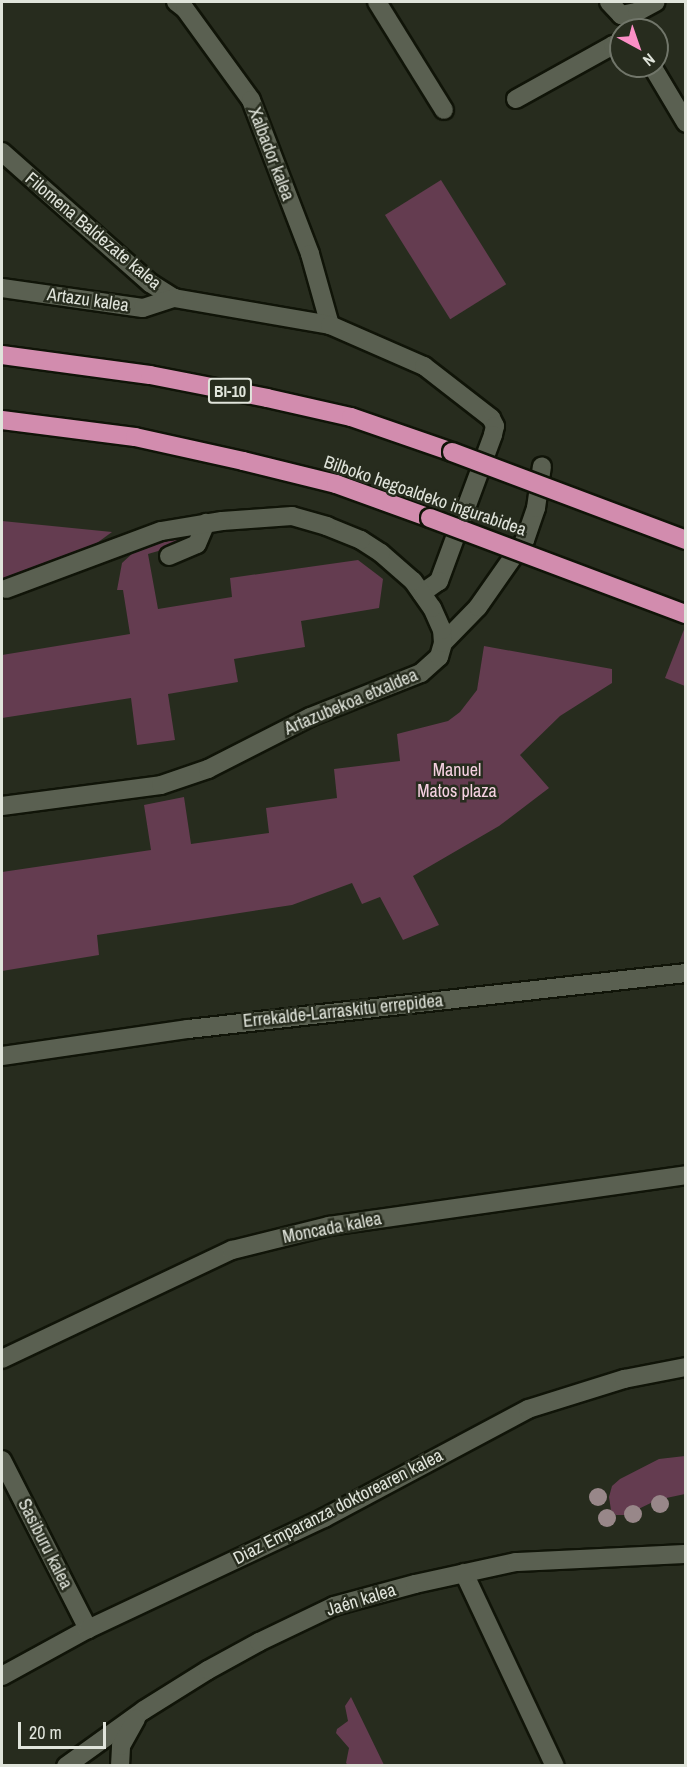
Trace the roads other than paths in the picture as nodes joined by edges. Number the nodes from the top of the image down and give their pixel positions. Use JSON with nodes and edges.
{"nodes":[{"id":1,"x":176,"y":2,"type":"edge"},
{"id":2,"x":377,"y":2,"type":"edge"},
{"id":3,"x":656,"y":2,"type":"edge"},
{"id":4,"x":612,"y":6,"type":"edge"},
{"id":5,"x":609,"y":49,"type":"edge"},
{"id":6,"x":659,"y":78,"type":"edge"},
{"id":7,"x":516,"y":99,"type":"dead end"},
{"id":8,"x":444,"y":110,"type":"dead end"},
{"id":9,"x":686,"y":123,"type":"edge"},
{"id":10,"x":2,"y":152,"type":"edge"},
{"id":11,"x":2,"y":288,"type":"edge"},
{"id":12,"x":174,"y":298,"type":"junction"},
{"id":13,"x":330,"y":325,"type":"junction"},
{"id":14,"x":2,"y":355,"type":"edge"},
{"id":15,"x":2,"y":420,"type":"edge"},
{"id":16,"x":542,"y":466,"type":"dead end"},
{"id":17,"x":206,"y":523,"type":"junction"},
{"id":18,"x":686,"y":540,"type":"edge"},
{"id":19,"x":169,"y":556,"type":"dead end"},
{"id":20,"x":6,"y":589,"type":"dead end"},
{"id":21,"x":422,"y":593,"type":"junction"},
{"id":22,"x":686,"y":614,"type":"edge"},
{"id":23,"x":443,"y":643,"type":"junction"},
{"id":24,"x":2,"y":806,"type":"edge"},
{"id":25,"x":686,"y":973,"type":"edge"},
{"id":26,"x":2,"y":1056,"type":"edge"},
{"id":27,"x":686,"y":1175,"type":"edge"},
{"id":28,"x":2,"y":1359,"type":"edge"},
{"id":29,"x":686,"y":1367,"type":"edge"},
{"id":30,"x":2,"y":1460,"type":"edge"},
{"id":31,"x":686,"y":1554,"type":"edge"},
{"id":32,"x":464,"y":1573,"type":"junction"},
{"id":33,"x":88,"y":1629,"type":"junction"},
{"id":34,"x":2,"y":1676,"type":"edge"},
{"id":35,"x":137,"y":1717,"type":"junction"},
{"id":36,"x":78,"y":1764,"type":"edge"},
{"id":37,"x":120,"y":1766,"type":"edge"},
{"id":38,"x":555,"y":1766,"type":"edge"}],
"edges":[{"from":1,"to":13,"type":"street","name":"Xalbador kalea"},
{"from":2,"to":8,"type":"street"},
{"from":3,"to":4,"type":"street"},
{"from":5,"to":7,"type":"street"},
{"from":6,"to":9,"type":"street"},
{"from":10,"to":12,"type":"street","name":"Filomena Baldezate kalea"},
{"from":11,"to":12,"type":"street","name":"Artazu kalea"},
{"from":12,"to":13,"type":"street","name":"Filomena Baldezate kalea"},
{"from":13,"to":21,"type":"street","name":"Filomena Baldezate kalea"},
{"from":14,"to":18,"type":"highway","number":"BI-10","bridge":true},
{"from":15,"to":22,"type":"highway","name":"Bilboko hegoaldeko ingurabidea","bridge":true},
{"from":16,"to":23,"type":"street","name":"Artazubekoa etxaldea"},
{"from":17,"to":19,"type":"street"},
{"from":17,"to":20,"type":"street"},
{"from":17,"to":21,"type":"street"},
{"from":21,"to":23,"type":"street"},
{"from":23,"to":24,"type":"street","name":"Artazubekoa etxaldea"},
{"from":25,"to":26,"type":"street","name":"Errekalde-Larraskitu errepidea"},
{"from":27,"to":28,"type":"street","name":"Moncada kalea"},
{"from":29,"to":33,"type":"street","name":"Diaz Emparanza doktorearen kalea"},
{"from":30,"to":33,"type":"street","name":"Sasiburu kalea"},
{"from":31,"to":32,"type":"street","name":"Jaén kalea"},
{"from":32,"to":35,"type":"street","name":"Jaén kalea"},
{"from":32,"to":38,"type":"street"},
{"from":33,"to":34,"type":"street","name":"Diaz Emparanza doktorearen kalea"},
{"from":35,"to":36,"type":"street","name":"Jaén kalea"},
{"from":35,"to":37,"type":"street"}]}
